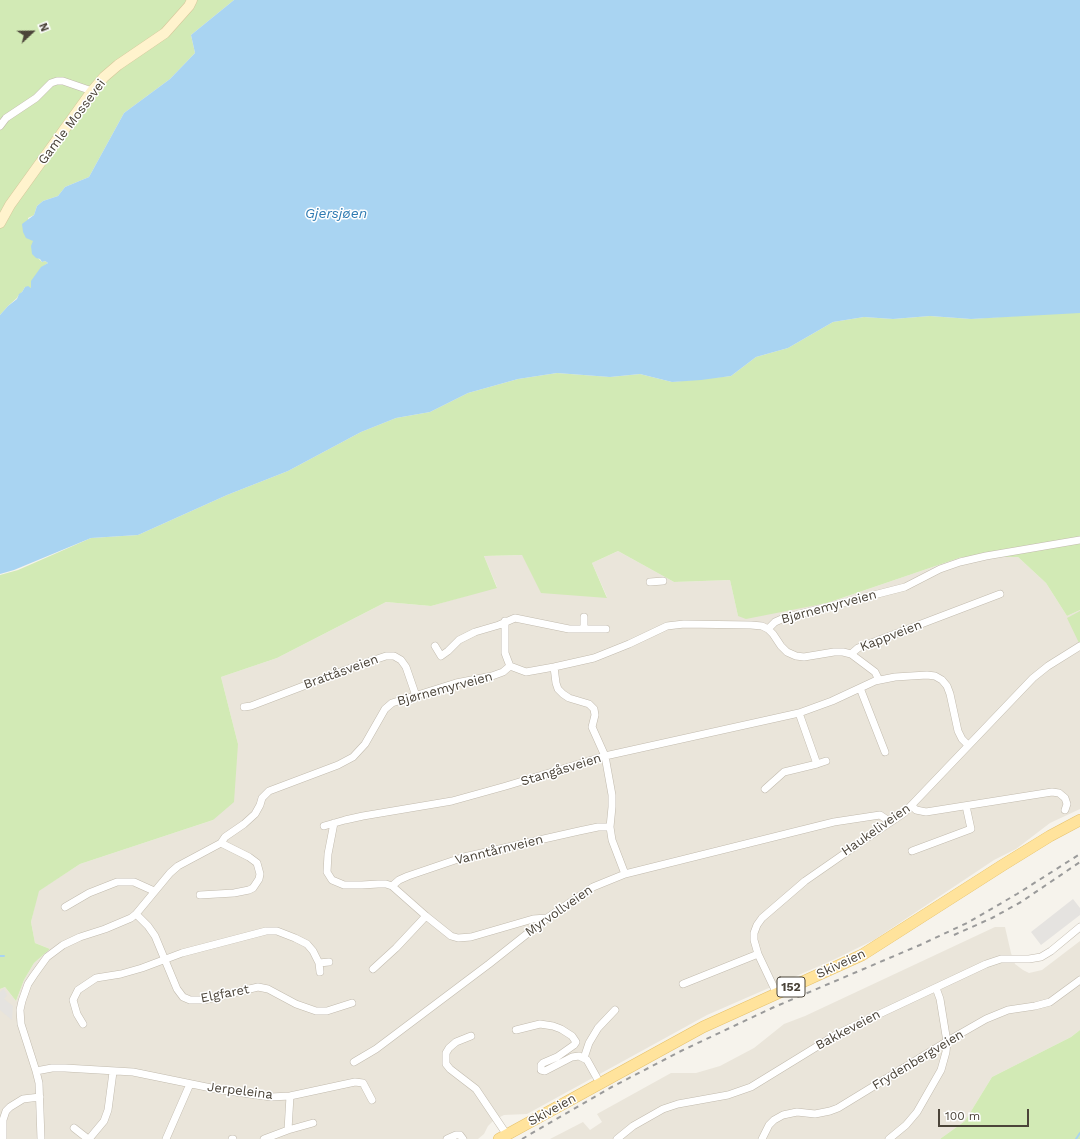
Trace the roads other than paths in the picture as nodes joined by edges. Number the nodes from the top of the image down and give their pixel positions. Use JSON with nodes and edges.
{"nodes":[{"id":1,"x":192,"y":0,"type":"edge"},
{"id":2,"x":92,"y":91,"type":"junction"},
{"id":3,"x":0,"y":126,"type":"edge"},
{"id":4,"x":0,"y":224,"type":"edge"},
{"id":5,"x":1080,"y":540,"type":"edge"},
{"id":6,"x":663,"y":581,"type":"dead end"},
{"id":7,"x":650,"y":582,"type":"dead end"},
{"id":8,"x":1000,"y":594,"type":"dead end"},
{"id":9,"x":584,"y":617,"type":"dead end"},
{"id":10,"x":505,"y":622,"type":"junction"},
{"id":11,"x":584,"y":629,"type":"junction"},
{"id":12,"x":606,"y":629,"type":"dead end"},
{"id":13,"x":768,"y":629,"type":"junction"},
{"id":14,"x":435,"y":646,"type":"dead end"},
{"id":15,"x":1080,"y":646,"type":"edge"},
{"id":16,"x":851,"y":654,"type":"junction"},
{"id":17,"x":510,"y":666,"type":"junction"},
{"id":18,"x":554,"y":667,"type":"junction"},
{"id":19,"x":879,"y":680,"type":"junction"},
{"id":20,"x":860,"y":688,"type":"junction"},
{"id":21,"x":416,"y":696,"type":"junction"},
{"id":22,"x":244,"y":707,"type":"dead end"},
{"id":23,"x":799,"y":712,"type":"junction"},
{"id":24,"x":968,"y":745,"type":"junction"},
{"id":25,"x":885,"y":752,"type":"dead end"},
{"id":26,"x":605,"y":756,"type":"junction"},
{"id":27,"x":826,"y":761,"type":"dead end"},
{"id":28,"x":817,"y":764,"type":"junction"},
{"id":29,"x":765,"y":789,"type":"dead end"},
{"id":30,"x":912,"y":806,"type":"junction"},
{"id":31,"x":966,"y":806,"type":"junction"},
{"id":32,"x":1065,"y":810,"type":"dead end"},
{"id":33,"x":1080,"y":820,"type":"edge"},
{"id":34,"x":334,"y":823,"type":"junction"},
{"id":35,"x":889,"y":823,"type":"junction"},
{"id":36,"x":324,"y":826,"type":"dead end"},
{"id":37,"x":610,"y":827,"type":"junction"},
{"id":38,"x":221,"y":843,"type":"junction"},
{"id":39,"x":912,"y":851,"type":"dead end"},
{"id":40,"x":625,"y":874,"type":"junction"},
{"id":41,"x":392,"y":886,"type":"junction"},
{"id":42,"x":154,"y":891,"type":"junction"},
{"id":43,"x":200,"y":895,"type":"dead end"},
{"id":44,"x":65,"y":907,"type":"dead end"},
{"id":45,"x":136,"y":914,"type":"junction"},
{"id":46,"x":426,"y":916,"type":"junction"},
{"id":47,"x":547,"y":918,"type":"junction"},
{"id":48,"x":1080,"y":927,"type":"edge"},
{"id":49,"x":758,"y":954,"type":"junction"},
{"id":50,"x":164,"y":959,"type":"junction"},
{"id":51,"x":329,"y":962,"type":"dead end"},
{"id":52,"x":319,"y":963,"type":"junction"},
{"id":53,"x":373,"y":969,"type":"dead end"},
{"id":54,"x":320,"y":972,"type":"dead end"},
{"id":55,"x":1080,"y":980,"type":"edge"},
{"id":56,"x":682,"y":984,"type":"dead end"},
{"id":57,"x":936,"y":988,"type":"junction"},
{"id":58,"x":777,"y":994,"type":"junction"},
{"id":59,"x":352,"y":1003,"type":"dead end"},
{"id":60,"x":615,"y":1010,"type":"dead end"},
{"id":61,"x":77,"y":1014,"type":"junction"},
{"id":62,"x":70,"y":1019,"type":"dead end"},
{"id":63,"x":83,"y":1024,"type":"dead end"},
{"id":64,"x":516,"y":1030,"type":"dead end"},
{"id":65,"x":471,"y":1036,"type":"dead end"},
{"id":66,"x":947,"y":1042,"type":"junction"},
{"id":67,"x":584,"y":1058,"type":"junction"},
{"id":68,"x":354,"y":1062,"type":"dead end"},
{"id":69,"x":36,"y":1071,"type":"junction"},
{"id":70,"x":113,"y":1072,"type":"junction"},
{"id":71,"x":597,"y":1078,"type":"dead end"},
{"id":72,"x":190,"y":1084,"type":"junction"},
{"id":73,"x":290,"y":1096,"type":"junction"},
{"id":74,"x":40,"y":1097,"type":"junction"},
{"id":75,"x":372,"y":1100,"type":"dead end"},
{"id":76,"x":313,"y":1124,"type":"dead end"},
{"id":77,"x":74,"y":1128,"type":"dead end"},
{"id":78,"x":288,"y":1130,"type":"junction"},
{"id":79,"x":503,"y":1137,"type":"edge"},
{"id":80,"x":3,"y":1139,"type":"edge"},
{"id":81,"x":41,"y":1139,"type":"edge"},
{"id":82,"x":88,"y":1139,"type":"edge"},
{"id":83,"x":166,"y":1139,"type":"edge"},
{"id":84,"x":264,"y":1139,"type":"edge"},
{"id":85,"x":447,"y":1139,"type":"edge"},
{"id":86,"x":463,"y":1139,"type":"edge"},
{"id":87,"x":617,"y":1139,"type":"edge"},
{"id":88,"x":762,"y":1139,"type":"edge"},
{"id":89,"x":889,"y":1139,"type":"edge"}],
"edges":[{"from":1,"to":2,"type":"main road","name":"Gamle Mossevei"},
{"from":2,"to":3,"type":"street"},
{"from":2,"to":4,"type":"main road","name":"Gamle Mossevei"},
{"from":5,"to":13,"type":"street","name":"Bjørnemyrveien"},
{"from":6,"to":7,"type":"street"},
{"from":8,"to":16,"type":"street","name":"Kappveien"},
{"from":9,"to":11,"type":"street"},
{"from":10,"to":11,"type":"street"},
{"from":10,"to":14,"type":"street"},
{"from":10,"to":17,"type":"street","name":"Bjørnemyrveien"},
{"from":11,"to":12,"type":"street"},
{"from":13,"to":16,"type":"street","name":"Kappveien"},
{"from":13,"to":18,"type":"street","name":"Bjørnemyrveien"},
{"from":15,"to":24,"type":"street","name":"Haukeliveien"},
{"from":16,"to":19,"type":"street"},
{"from":17,"to":18,"type":"street","name":"Bjørnemyrveien"},
{"from":17,"to":21,"type":"street","name":"Bjørnemyrveien"},
{"from":18,"to":26,"type":"street"},
{"from":19,"to":20,"type":"street","name":"Stangåsveien"},
{"from":19,"to":24,"type":"street","name":"Stangåsveien"},
{"from":20,"to":23,"type":"street","name":"Stangåsveien"},
{"from":20,"to":25,"type":"street"},
{"from":21,"to":22,"type":"street","name":"Brattåsveien"},
{"from":21,"to":38,"type":"street","name":"Bjørnemyrveien"},
{"from":23,"to":26,"type":"street","name":"Stangåsveien"},
{"from":23,"to":28,"type":"street"},
{"from":24,"to":30,"type":"street","name":"Haukeliveien"},
{"from":26,"to":34,"type":"street","name":"Stangåsveien"},
{"from":26,"to":37,"type":"street"},
{"from":27,"to":28,"type":"street"},
{"from":28,"to":29,"type":"street"},
{"from":30,"to":31,"type":"street"},
{"from":30,"to":35,"type":"street","name":"Haukeliveien"},
{"from":31,"to":32,"type":"street"},
{"from":31,"to":39,"type":"street"},
{"from":33,"to":58,"type":"main road","name":"Skiveien","number":"152"},
{"from":34,"to":36,"type":"street","name":"Stangåsveien"},
{"from":34,"to":41,"type":"street"},
{"from":35,"to":40,"type":"street","name":"Myrvollveien"},
{"from":35,"to":49,"type":"street","name":"Haukeliveien"},
{"from":37,"to":40,"type":"street"},
{"from":37,"to":41,"type":"street","name":"Vanntårnveien"},
{"from":38,"to":42,"type":"street","name":"Bjørnemyrveien"},
{"from":38,"to":43,"type":"street"},
{"from":40,"to":47,"type":"street","name":"Myrvollveien"},
{"from":41,"to":46,"type":"street"},
{"from":42,"to":44,"type":"street"},
{"from":42,"to":45,"type":"street","name":"Bjørnemyrveien"},
{"from":45,"to":50,"type":"street","name":"Elgfaret"},
{"from":45,"to":69,"type":"street"},
{"from":46,"to":47,"type":"street"},
{"from":46,"to":53,"type":"street"},
{"from":47,"to":68,"type":"street","name":"Myrvollveien"},
{"from":48,"to":57,"type":"street","name":"Bakkeveien"},
{"from":49,"to":56,"type":"street"},
{"from":49,"to":58,"type":"street","name":"Haukeliveien"},
{"from":50,"to":52,"type":"street"},
{"from":50,"to":59,"type":"street","name":"Elgfaret"},
{"from":50,"to":61,"type":"street"},
{"from":51,"to":52,"type":"street"},
{"from":52,"to":54,"type":"street"},
{"from":55,"to":66,"type":"street","name":"Frydenbergveien"},
{"from":57,"to":66,"type":"street"},
{"from":57,"to":87,"type":"street","name":"Bakkeveien"},
{"from":58,"to":79,"type":"main road","name":"Skiveien","number":"152"},
{"from":60,"to":67,"type":"street"},
{"from":61,"to":62,"type":"street"},
{"from":61,"to":63,"type":"street"},
{"from":64,"to":67,"type":"street"},
{"from":65,"to":79,"type":"street","name":"Skiveien"},
{"from":66,"to":88,"type":"street","name":"Frydenbergveien"},
{"from":66,"to":89,"type":"street"},
{"from":67,"to":71,"type":"street"},
{"from":69,"to":70,"type":"street","name":"Jerpeleina"},
{"from":69,"to":74,"type":"street"},
{"from":70,"to":72,"type":"street","name":"Jerpeleina"},
{"from":70,"to":82,"type":"street"},
{"from":72,"to":73,"type":"street","name":"Jerpeleina"},
{"from":72,"to":83,"type":"street","name":"Jerpeleina"},
{"from":73,"to":75,"type":"street","name":"Jerpeleina"},
{"from":73,"to":78,"type":"street","name":"Jerpeleina"},
{"from":74,"to":80,"type":"street"},
{"from":74,"to":81,"type":"street"},
{"from":76,"to":78,"type":"street"},
{"from":77,"to":82,"type":"street"},
{"from":78,"to":84,"type":"street"},
{"from":85,"to":86,"type":"street"}]}
